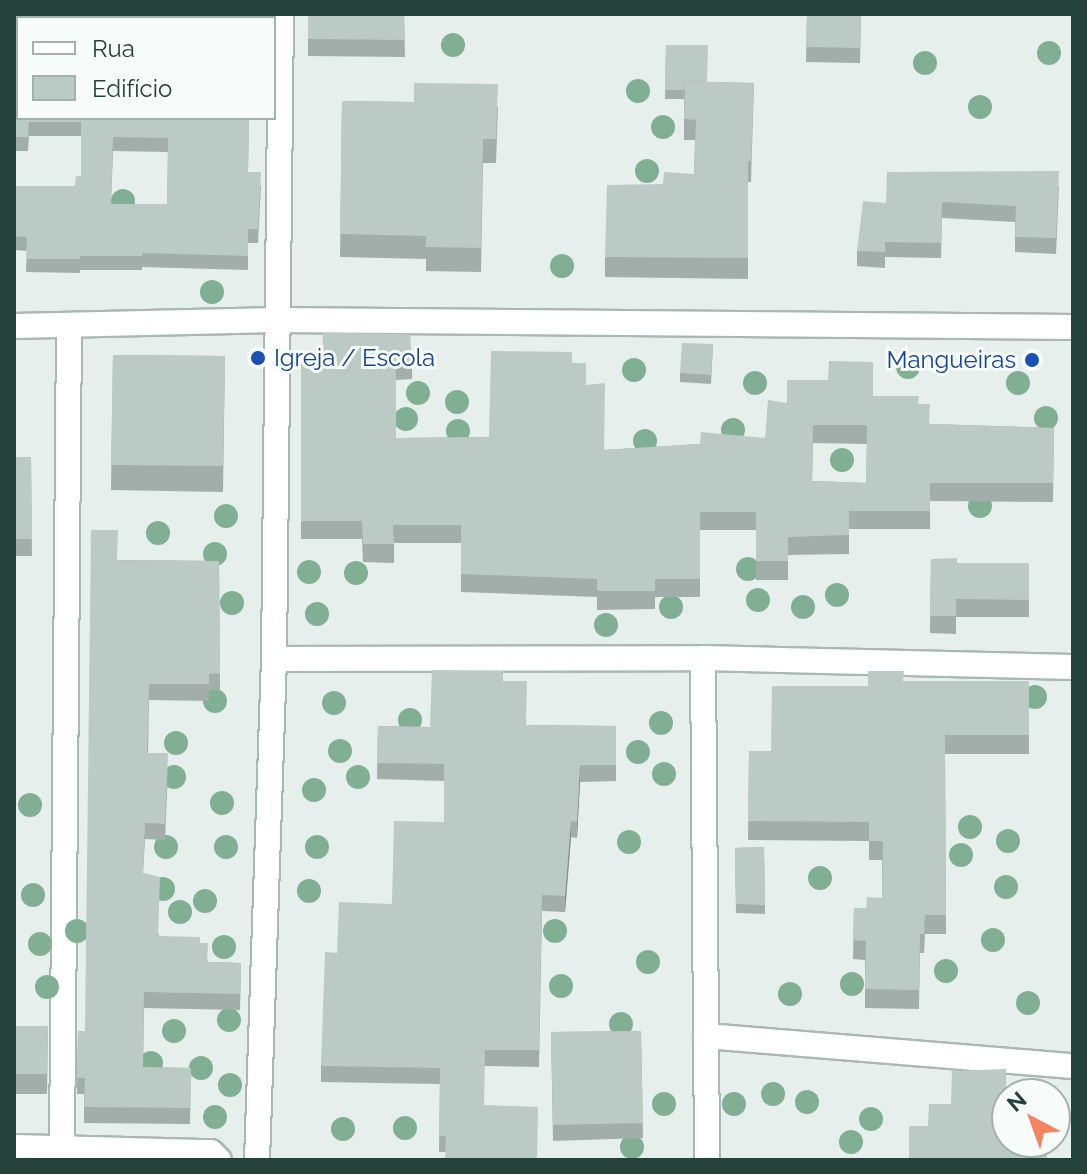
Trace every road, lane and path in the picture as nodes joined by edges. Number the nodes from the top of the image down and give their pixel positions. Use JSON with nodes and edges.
{"nodes":[{"id":1,"x":281,"y":14,"type":"edge"},
{"id":2,"x":278,"y":320,"type":"junction"},
{"id":3,"x":14,"y":326,"type":"edge"},
{"id":4,"x":69,"y":327,"type":"junction"},
{"id":5,"x":1073,"y":327,"type":"edge"},
{"id":6,"x":703,"y":658,"type":"junction"},
{"id":7,"x":274,"y":659,"type":"junction"},
{"id":8,"x":1073,"y":667,"type":"edge"},
{"id":9,"x":706,"y":1036,"type":"junction"},
{"id":10,"x":1073,"y":1066,"type":"edge"},
{"id":11,"x":62,"y":1146,"type":"junction"},
{"id":12,"x":14,"y":1147,"type":"edge"},
{"id":13,"x":219,"y":1160,"type":"edge"},
{"id":14,"x":257,"y":1160,"type":"edge"},
{"id":15,"x":707,"y":1160,"type":"edge"}],
"edges":[{"from":1,"to":2,"type":"street"},
{"from":2,"to":4,"type":"street"},
{"from":2,"to":5,"type":"street"},
{"from":2,"to":7,"type":"street"},
{"from":3,"to":4,"type":"street"},
{"from":4,"to":11,"type":"street"},
{"from":6,"to":7,"type":"street"},
{"from":6,"to":8,"type":"street"},
{"from":6,"to":9,"type":"street"},
{"from":7,"to":14,"type":"street"},
{"from":9,"to":10,"type":"street"},
{"from":9,"to":15,"type":"street"},
{"from":11,"to":12,"type":"street"},
{"from":11,"to":13,"type":"street"}]}
